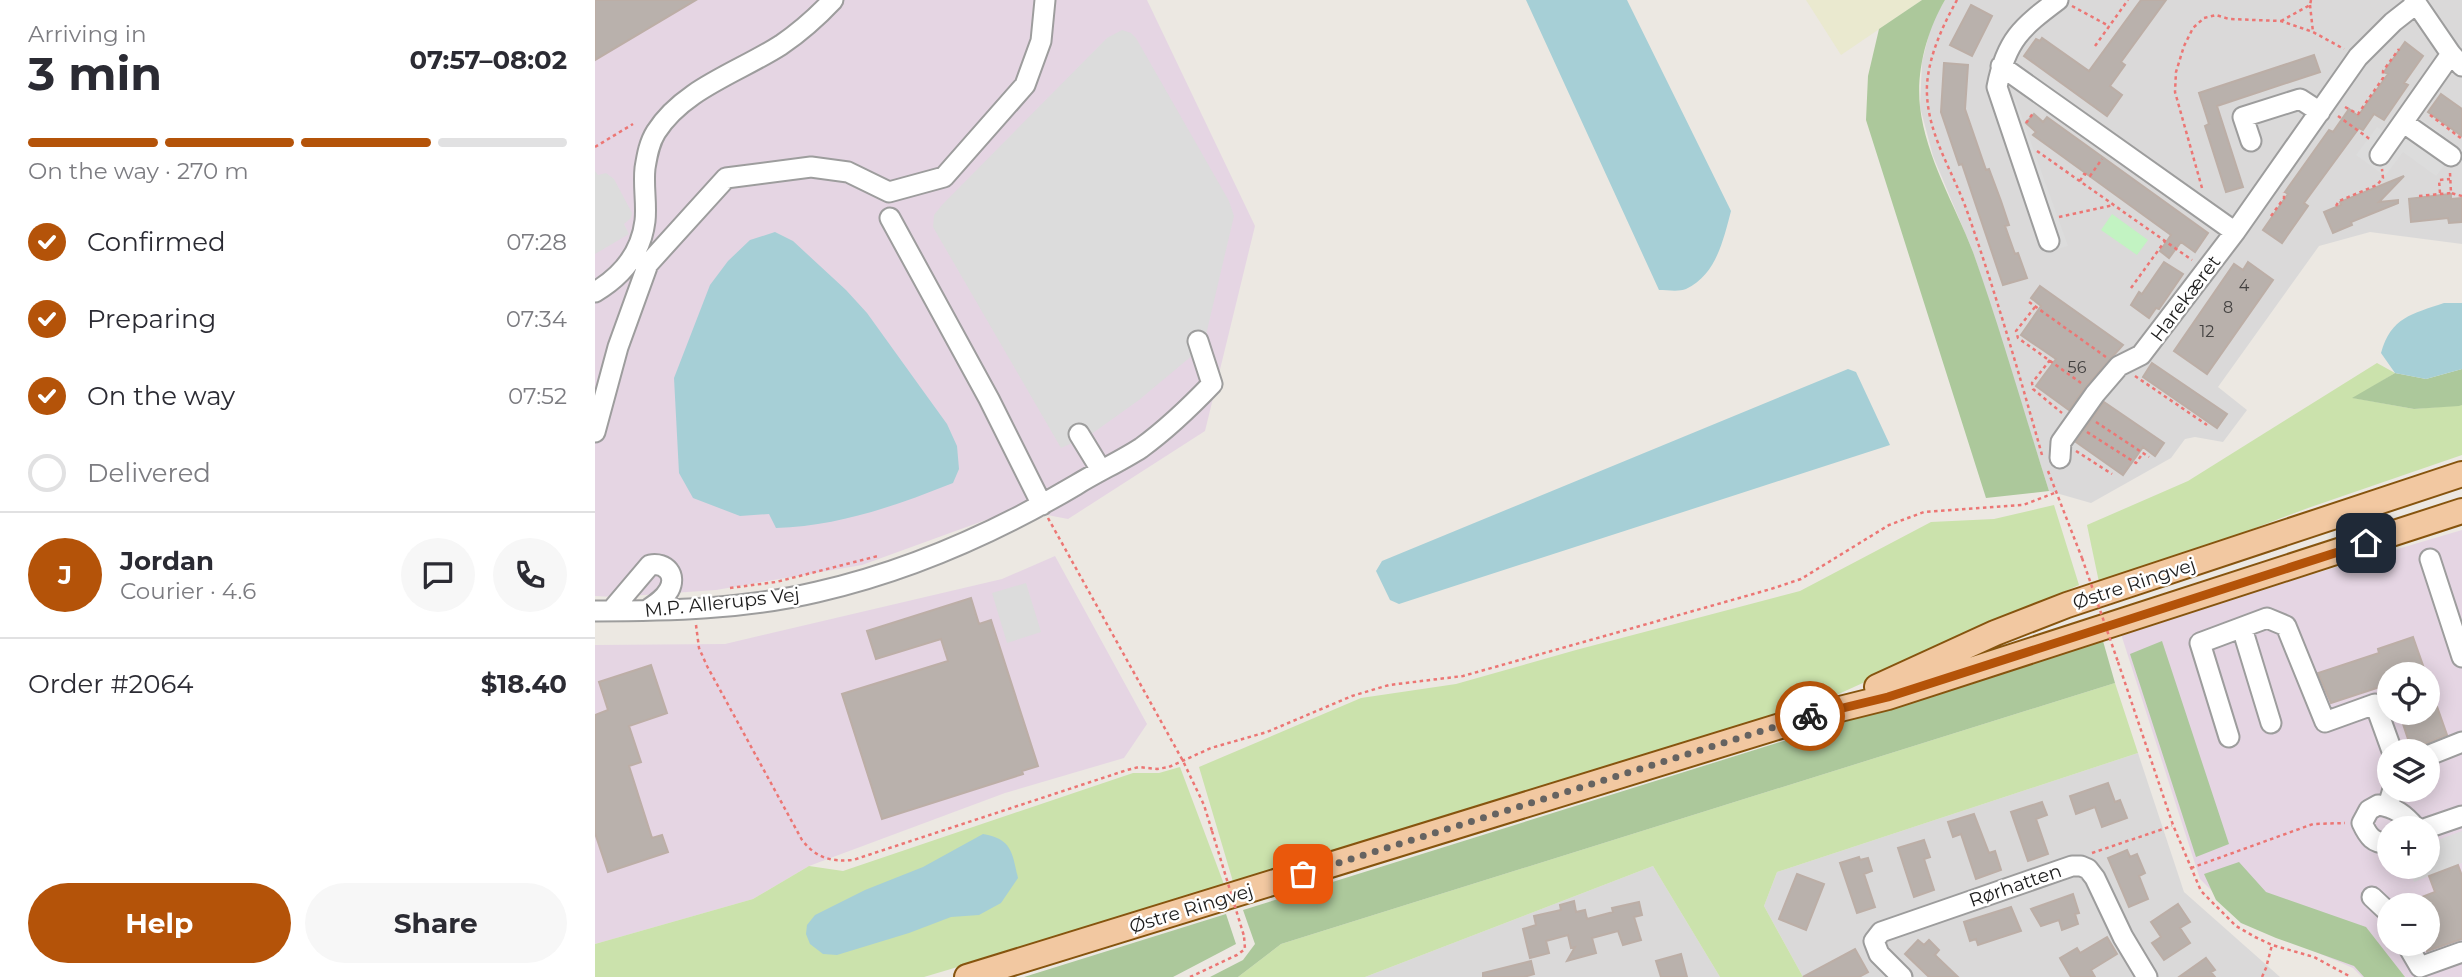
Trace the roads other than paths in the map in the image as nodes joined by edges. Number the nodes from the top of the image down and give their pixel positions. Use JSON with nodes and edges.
{"nodes":[{"id":1,"x":833,"y":0,"type":"edge"},
{"id":2,"x":1045,"y":0,"type":"edge"},
{"id":3,"x":2058,"y":0,"type":"edge"},
{"id":4,"x":2415,"y":2,"type":"edge"},
{"id":5,"x":2457,"y":60,"type":"edge"},
{"id":6,"x":2001,"y":66,"type":"junction"},
{"id":7,"x":2320,"y":112,"type":"junction"},
{"id":8,"x":2404,"y":123,"type":"junction"},
{"id":9,"x":2251,"y":141,"type":"dead end"},
{"id":10,"x":2383,"y":153,"type":"road end"},
{"id":11,"x":2450,"y":155,"type":"road end"},
{"id":12,"x":890,"y":218,"type":"dead end"},
{"id":13,"x":2235,"y":232,"type":"junction"},
{"id":14,"x":2049,"y":241,"type":"dead end"},
{"id":15,"x":595,"y":292,"type":"edge"},
{"id":16,"x":1198,"y":341,"type":"dead end"},
{"id":17,"x":595,"y":432,"type":"edge"},
{"id":18,"x":1079,"y":434,"type":"dead end"},
{"id":19,"x":2060,"y":450,"type":"road end"},
{"id":20,"x":1101,"y":470,"type":"junction"},
{"id":21,"x":2462,"y":474,"type":"edge"},
{"id":22,"x":1042,"y":505,"type":"junction"},
{"id":23,"x":2457,"y":514,"type":"edge"},
{"id":24,"x":2430,"y":559,"type":"dead end"},
{"id":25,"x":647,"y":610,"type":"junction"},
{"id":26,"x":603,"y":611,"type":"edge"},
{"id":27,"x":2242,"y":628,"type":"junction"},
{"id":28,"x":2462,"y":657,"type":"edge"},
{"id":29,"x":1816,"y":715,"type":"junction"},
{"id":30,"x":2271,"y":723,"type":"dead end"},
{"id":31,"x":2229,"y":737,"type":"dead end"},
{"id":32,"x":2388,"y":739,"type":"edge"},
{"id":33,"x":2462,"y":742,"type":"edge"},
{"id":34,"x":2440,"y":751,"type":"edge"},
{"id":35,"x":2384,"y":802,"type":"edge"},
{"id":36,"x":2395,"y":802,"type":"edge"},
{"id":37,"x":2407,"y":816,"type":"edge"},
{"id":38,"x":2462,"y":816,"type":"edge"},
{"id":39,"x":2440,"y":824,"type":"edge"},
{"id":40,"x":2377,"y":841,"type":"edge"},
{"id":41,"x":2372,"y":897,"type":"dead end"},
{"id":42,"x":2377,"y":902,"type":"edge"},
{"id":43,"x":2462,"y":952,"type":"edge"},
{"id":44,"x":2414,"y":956,"type":"edge"},
{"id":45,"x":967,"y":977,"type":"edge"},
{"id":46,"x":1902,"y":977,"type":"edge"},
{"id":47,"x":2147,"y":977,"type":"edge"}],
"edges":[{"from":1,"to":15,"type":"street"},
{"from":2,"to":17,"type":"street"},
{"from":3,"to":6,"type":"street"},
{"from":4,"to":5,"type":"street"},
{"from":4,"to":7,"type":"street","name":"Harekæret"},
{"from":5,"to":8,"type":"street"},
{"from":6,"to":13,"type":"street"},
{"from":6,"to":14,"type":"street"},
{"from":7,"to":9,"type":"street"},
{"from":7,"to":13,"type":"street","name":"Harekæret"},
{"from":8,"to":10,"type":"street"},
{"from":8,"to":11,"type":"street"},
{"from":12,"to":22,"type":"street"},
{"from":13,"to":19,"type":"street","name":"Harekæret"},
{"from":16,"to":20,"type":"street","name":"M.P. Allerups Vej"},
{"from":18,"to":20,"type":"street"},
{"from":20,"to":22,"type":"street","name":"M.P. Allerups Vej"},
{"from":21,"to":29,"type":"main road","name":"Østre Ringvej"},
{"from":22,"to":25,"type":"street","name":"M.P. Allerups Vej"},
{"from":23,"to":29,"type":"main road","name":"Østre Ringvej"},
{"from":24,"to":28,"type":"street"},
{"from":25,"to":26,"type":"street","name":"M.P. Allerups Vej"},
{"from":25,"to":26,"type":"street"},
{"from":27,"to":30,"type":"street"},
{"from":27,"to":31,"type":"street"},
{"from":27,"to":32,"type":"street"},
{"from":29,"to":45,"type":"main road","name":"Østre Ringvej"},
{"from":33,"to":34,"type":"street"},
{"from":35,"to":40,"type":"street"},
{"from":36,"to":37,"type":"street"},
{"from":38,"to":39,"type":"street"},
{"from":41,"to":42,"type":"street"},
{"from":43,"to":44,"type":"street"},
{"from":46,"to":47,"type":"street","name":"Rørhatten"}]}
